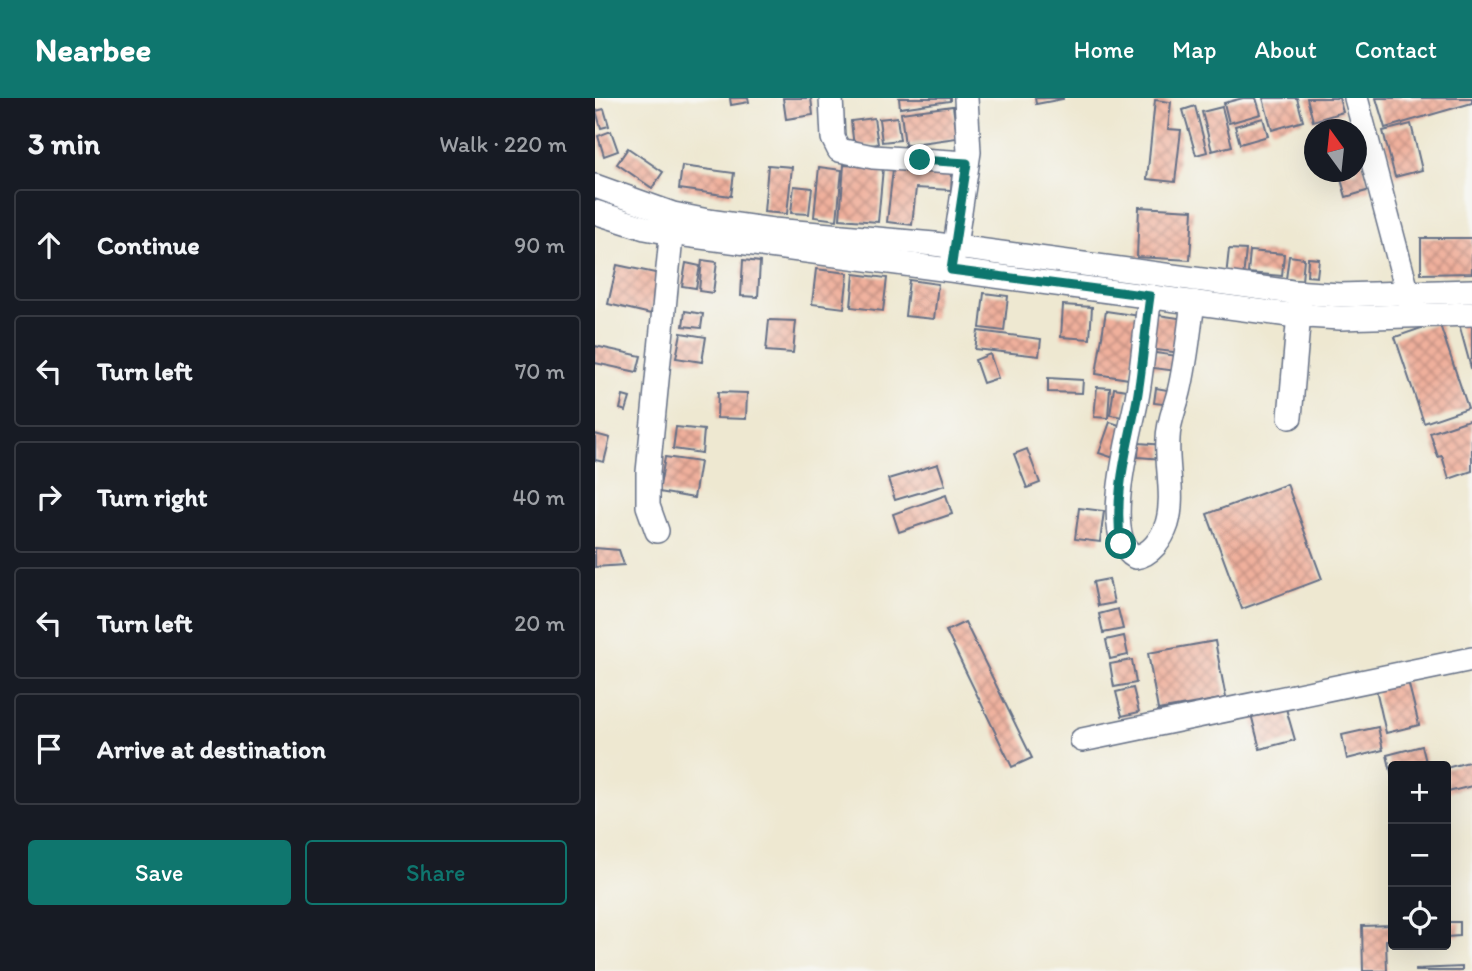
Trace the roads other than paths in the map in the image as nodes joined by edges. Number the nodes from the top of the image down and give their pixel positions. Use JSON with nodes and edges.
{"nodes":[{"id":1,"x":831,"y":98,"type":"edge"},
{"id":2,"x":965,"y":98,"type":"edge"},
{"id":3,"x":1356,"y":98,"type":"edge"},
{"id":4,"x":967,"y":163,"type":"junction"},
{"id":5,"x":595,"y":186,"type":"edge"},
{"id":6,"x":595,"y":212,"type":"edge"},
{"id":7,"x":672,"y":223,"type":"junction"},
{"id":8,"x":954,"y":247,"type":"junction"},
{"id":9,"x":951,"y":270,"type":"junction"},
{"id":10,"x":1472,"y":291,"type":"edge"},
{"id":11,"x":1408,"y":293,"type":"junction"},
{"id":12,"x":1150,"y":296,"type":"junction"},
{"id":13,"x":1193,"y":302,"type":"junction"},
{"id":14,"x":1300,"y":304,"type":"junction"},
{"id":15,"x":1472,"y":314,"type":"edge"},
{"id":16,"x":1413,"y":316,"type":"junction"},
{"id":17,"x":1290,"y":417,"type":"dead end"},
{"id":18,"x":657,"y":531,"type":"dead end"},
{"id":19,"x":1472,"y":659,"type":"edge"},
{"id":20,"x":1081,"y":740,"type":"dead end"}],
"edges":[{"from":1,"to":4,"type":"street"},
{"from":2,"to":4,"type":"street"},
{"from":3,"to":11,"type":"street"},
{"from":4,"to":8,"type":"street"},
{"from":5,"to":7,"type":"street"},
{"from":6,"to":7,"type":"street"},
{"from":7,"to":8,"type":"street"},
{"from":7,"to":9,"type":"street"},
{"from":7,"to":18,"type":"street"},
{"from":8,"to":9,"type":"street"},
{"from":8,"to":14,"type":"street"},
{"from":9,"to":12,"type":"street"},
{"from":10,"to":11,"type":"street"},
{"from":11,"to":14,"type":"street"},
{"from":11,"to":16,"type":"street"},
{"from":12,"to":13,"type":"street"},
{"from":12,"to":13,"type":"street"},
{"from":13,"to":14,"type":"street"},
{"from":14,"to":16,"type":"street"},
{"from":14,"to":17,"type":"street"},
{"from":15,"to":16,"type":"street"},
{"from":19,"to":20,"type":"street"}]}
